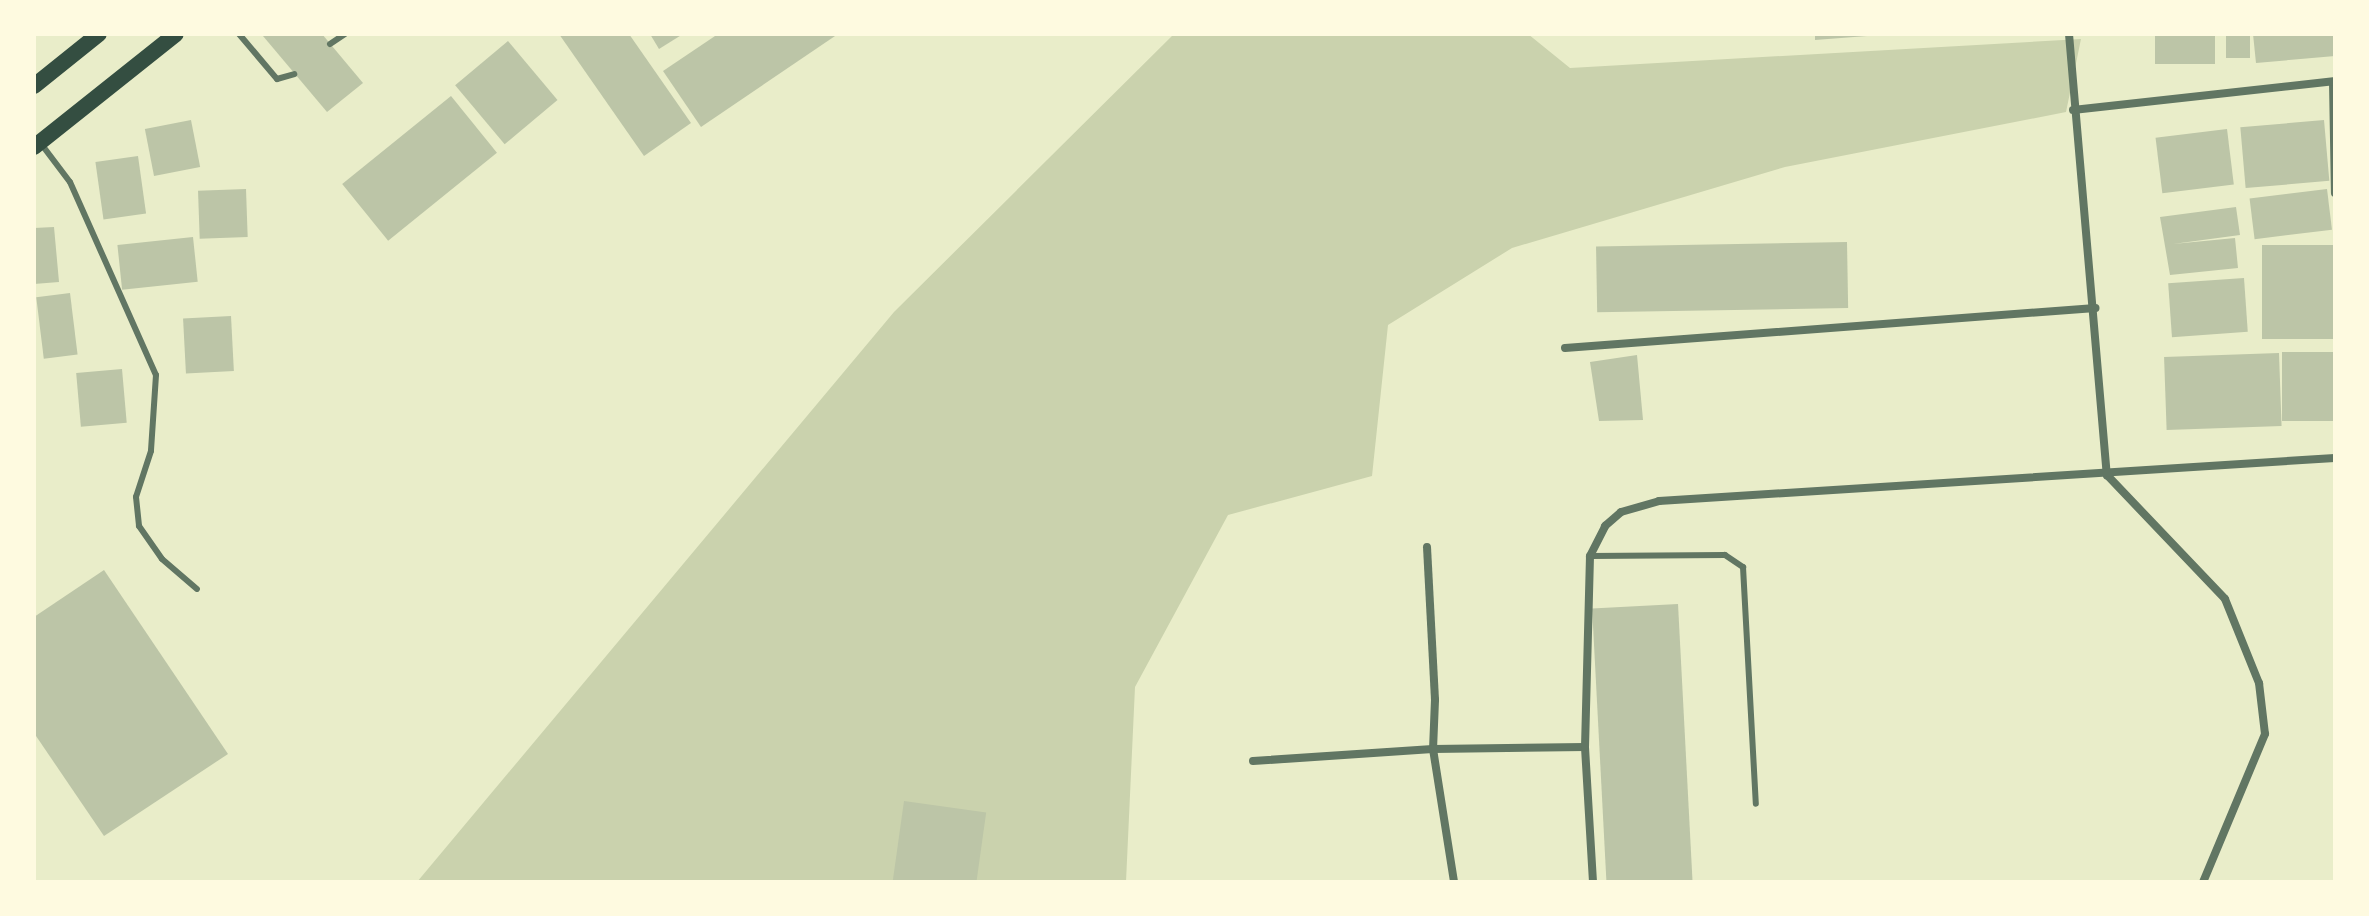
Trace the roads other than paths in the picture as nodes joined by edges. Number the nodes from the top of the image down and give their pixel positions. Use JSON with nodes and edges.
{"nodes":[{"id":1,"x":99,"y":34,"type":"edge"},
{"id":2,"x":176,"y":34,"type":"edge"},
{"id":3,"x":239,"y":34,"type":"edge"},
{"id":4,"x":345,"y":34,"type":"edge"},
{"id":5,"x":2069,"y":34,"type":"edge"},
{"id":6,"x":330,"y":44,"type":"dead end"},
{"id":7,"x":294,"y":74,"type":"dead end"},
{"id":8,"x":2334,"y":82,"type":"edge"},
{"id":9,"x":34,"y":86,"type":"edge"},
{"id":10,"x":2073,"y":110,"type":"junction"},
{"id":11,"x":37,"y":144,"type":"edge"},
{"id":12,"x":2335,"y":193,"type":"edge"},
{"id":13,"x":2095,"y":308,"type":"junction"},
{"id":14,"x":1565,"y":348,"type":"dead end"},
{"id":15,"x":2335,"y":458,"type":"edge"},
{"id":16,"x":2107,"y":475,"type":"junction"},
{"id":17,"x":1427,"y":547,"type":"dead end"},
{"id":18,"x":1590,"y":556,"type":"junction"},
{"id":19,"x":197,"y":589,"type":"dead end"},
{"id":20,"x":1585,"y":747,"type":"junction"},
{"id":21,"x":1433,"y":749,"type":"junction"},
{"id":22,"x":1253,"y":761,"type":"dead end"},
{"id":23,"x":1756,"y":804,"type":"dead end"},
{"id":24,"x":1454,"y":882,"type":"edge"},
{"id":25,"x":1593,"y":882,"type":"edge"},
{"id":26,"x":2203,"y":882,"type":"edge"}],
"edges":[{"from":1,"to":9,"type":"main road"},
{"from":2,"to":11,"type":"main road"},
{"from":3,"to":7,"type":"lane"},
{"from":4,"to":6,"type":"lane"},
{"from":5,"to":10,"type":"street"},
{"from":8,"to":10,"type":"street"},
{"from":8,"to":12,"type":"street"},
{"from":10,"to":13,"type":"street"},
{"from":11,"to":19,"type":"lane"},
{"from":13,"to":14,"type":"street"},
{"from":13,"to":16,"type":"street"},
{"from":15,"to":16,"type":"street"},
{"from":16,"to":18,"type":"street"},
{"from":16,"to":26,"type":"street"},
{"from":17,"to":21,"type":"street"},
{"from":18,"to":20,"type":"street"},
{"from":18,"to":23,"type":"lane"},
{"from":20,"to":21,"type":"street"},
{"from":20,"to":25,"type":"street"},
{"from":21,"to":22,"type":"street"},
{"from":21,"to":24,"type":"street"}]}
